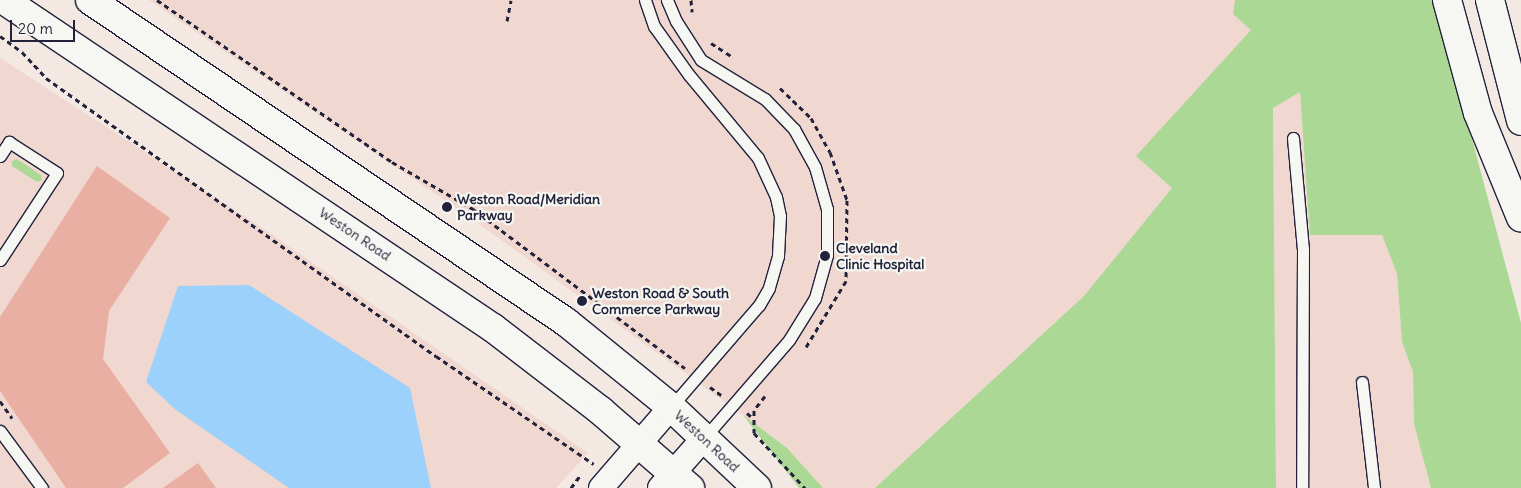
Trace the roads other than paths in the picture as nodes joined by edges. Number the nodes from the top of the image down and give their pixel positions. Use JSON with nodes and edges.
{"nodes":[{"id":1,"x":90,"y":0,"type":"edge"},
{"id":2,"x":645,"y":0,"type":"edge"},
{"id":3,"x":667,"y":0,"type":"edge"},
{"id":4,"x":1447,"y":0,"type":"edge"},
{"id":5,"x":1490,"y":0,"type":"edge"},
{"id":6,"x":6,"y":5,"type":"edge"},
{"id":7,"x":1521,"y":121,"type":"edge"},
{"id":8,"x":1294,"y":138,"type":"dead end"},
{"id":9,"x":0,"y":156,"type":"edge"},
{"id":10,"x":1521,"y":218,"type":"edge"},
{"id":11,"x":0,"y":260,"type":"edge"},
{"id":12,"x":1362,"y":382,"type":"dead end"},
{"id":13,"x":671,"y":407,"type":"junction"},
{"id":14,"x":0,"y":431,"type":"edge"},
{"id":15,"x":704,"y":438,"type":"junction"},
{"id":16,"x":640,"y":443,"type":"junction"},
{"id":17,"x":605,"y":483,"type":"edge"},
{"id":18,"x":674,"y":483,"type":"edge"},
{"id":19,"x":42,"y":488,"type":"edge"},
{"id":20,"x":757,"y":488,"type":"edge"},
{"id":21,"x":1302,"y":488,"type":"edge"},
{"id":22,"x":1374,"y":488,"type":"edge"}],
"edges":[{"from":1,"to":13,"type":"main road","name":"Weston Road"},
{"from":2,"to":13,"type":"lane"},
{"from":3,"to":15,"type":"lane"},
{"from":4,"to":10,"type":"main road"},
{"from":5,"to":7,"type":"main road"},
{"from":6,"to":16,"type":"main road","name":"Weston Road"},
{"from":8,"to":21,"type":"lane"},
{"from":9,"to":11,"type":"lane"},
{"from":12,"to":22,"type":"lane"},
{"from":13,"to":15,"type":"main road","name":"Weston Road"},
{"from":13,"to":16,"type":"street"},
{"from":14,"to":19,"type":"lane"},
{"from":15,"to":18,"type":"street"},
{"from":15,"to":20,"type":"main road","name":"Weston Road"},
{"from":16,"to":17,"type":"street"},
{"from":16,"to":18,"type":"main road","name":"Weston Road"}]}
